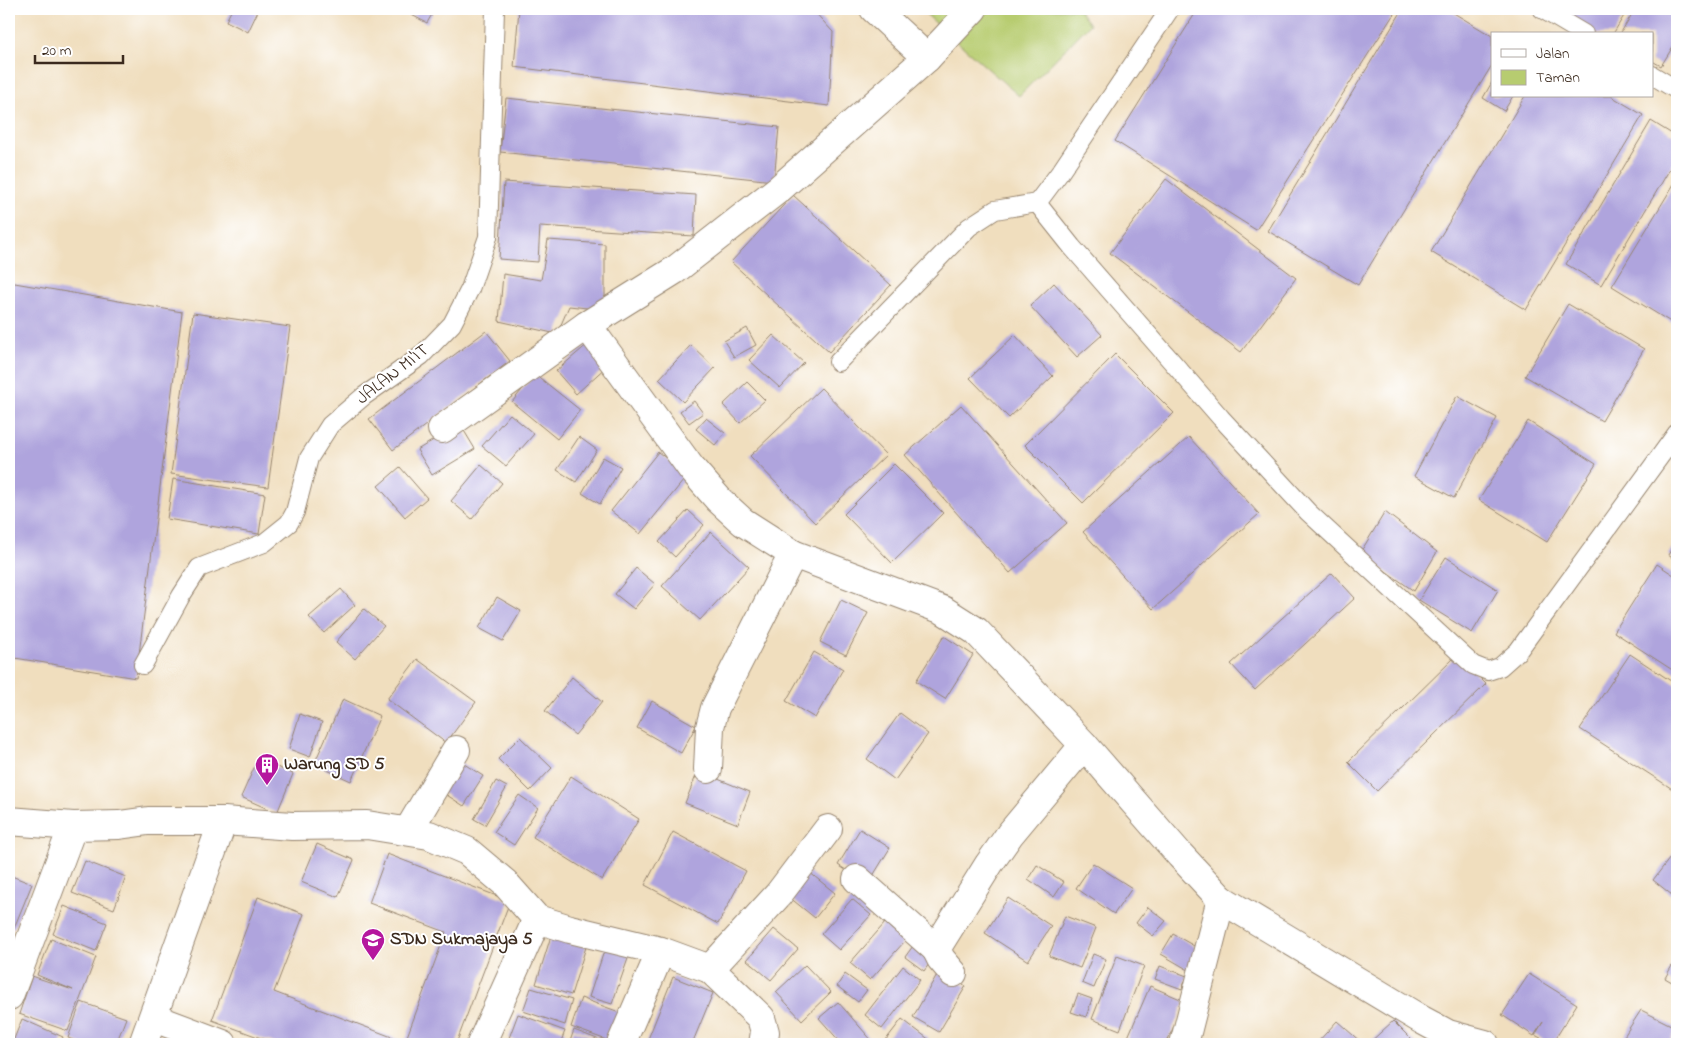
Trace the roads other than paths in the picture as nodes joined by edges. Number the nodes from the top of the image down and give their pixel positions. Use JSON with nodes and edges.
{"nodes":[{"id":1,"x":495,"y":9,"type":"edge"},
{"id":2,"x":874,"y":9,"type":"edge"},
{"id":3,"x":973,"y":9,"type":"edge"},
{"id":4,"x":1170,"y":9,"type":"edge"},
{"id":5,"x":1542,"y":9,"type":"edge"},
{"id":6,"x":1581,"y":32,"type":"edge"},
{"id":7,"x":927,"y":58,"type":"junction"},
{"id":8,"x":1654,"y":76,"type":"edge"},
{"id":9,"x":1677,"y":90,"type":"edge"},
{"id":10,"x":1037,"y":203,"type":"junction"},
{"id":11,"x":588,"y":325,"type":"junction"},
{"id":12,"x":838,"y":362,"type":"dead end"},
{"id":13,"x":442,"y":429,"type":"dead end"},
{"id":14,"x":1677,"y":433,"type":"edge"},
{"id":15,"x":793,"y":554,"type":"junction"},
{"id":16,"x":143,"y":664,"type":"dead end"},
{"id":17,"x":1084,"y":746,"type":"junction"},
{"id":18,"x":456,"y":750,"type":"dead end"},
{"id":19,"x":708,"y":769,"type":"dead end"},
{"id":20,"x":9,"y":821,"type":"edge"},
{"id":21,"x":224,"y":821,"type":"junction"},
{"id":22,"x":73,"y":826,"type":"junction"},
{"id":23,"x":828,"y":829,"type":"dead end"},
{"id":24,"x":408,"y":831,"type":"junction"},
{"id":25,"x":856,"y":879,"type":"dead end"},
{"id":26,"x":1221,"y":899,"type":"junction"},
{"id":27,"x":537,"y":918,"type":"junction"},
{"id":28,"x":936,"y":949,"type":"junction"},
{"id":29,"x":661,"y":951,"type":"junction"},
{"id":30,"x":710,"y":969,"type":"junction"},
{"id":31,"x":953,"y":973,"type":"dead end"},
{"id":32,"x":9,"y":996,"type":"edge"},
{"id":33,"x":154,"y":1018,"type":"junction"},
{"id":34,"x":1445,"y":1039,"type":"edge"},
{"id":35,"x":143,"y":1044,"type":"edge"},
{"id":36,"x":223,"y":1044,"type":"edge"},
{"id":37,"x":481,"y":1044,"type":"edge"},
{"id":38,"x":621,"y":1044,"type":"edge"},
{"id":39,"x":763,"y":1044,"type":"edge"},
{"id":40,"x":1184,"y":1044,"type":"edge"},
{"id":41,"x":1485,"y":1044,"type":"edge"}],
"edges":[{"from":1,"to":16,"type":"lane","name":"JALAN MI'IT"},
{"from":2,"to":7,"type":"street"},
{"from":3,"to":7,"type":"street"},
{"from":4,"to":10,"type":"lane"},
{"from":5,"to":6,"type":"lane"},
{"from":7,"to":11,"type":"street"},
{"from":8,"to":9,"type":"lane"},
{"from":10,"to":12,"type":"lane"},
{"from":10,"to":14,"type":"lane"},
{"from":11,"to":13,"type":"street"},
{"from":11,"to":15,"type":"street"},
{"from":15,"to":17,"type":"street"},
{"from":15,"to":19,"type":"street"},
{"from":17,"to":26,"type":"street"},
{"from":17,"to":28,"type":"street"},
{"from":18,"to":24,"type":"street"},
{"from":20,"to":22,"type":"street"},
{"from":21,"to":22,"type":"street"},
{"from":21,"to":24,"type":"street"},
{"from":21,"to":33,"type":"street"},
{"from":22,"to":32,"type":"street"},
{"from":23,"to":30,"type":"street"},
{"from":24,"to":27,"type":"street"},
{"from":25,"to":28,"type":"street"},
{"from":26,"to":34,"type":"street"},
{"from":26,"to":40,"type":"street"},
{"from":27,"to":29,"type":"street"},
{"from":27,"to":37,"type":"street"},
{"from":28,"to":31,"type":"street"},
{"from":29,"to":30,"type":"street"},
{"from":29,"to":38,"type":"street"},
{"from":30,"to":39,"type":"street"},
{"from":33,"to":35,"type":"street"},
{"from":33,"to":36,"type":"street"},
{"from":34,"to":41,"type":"street"}]}
